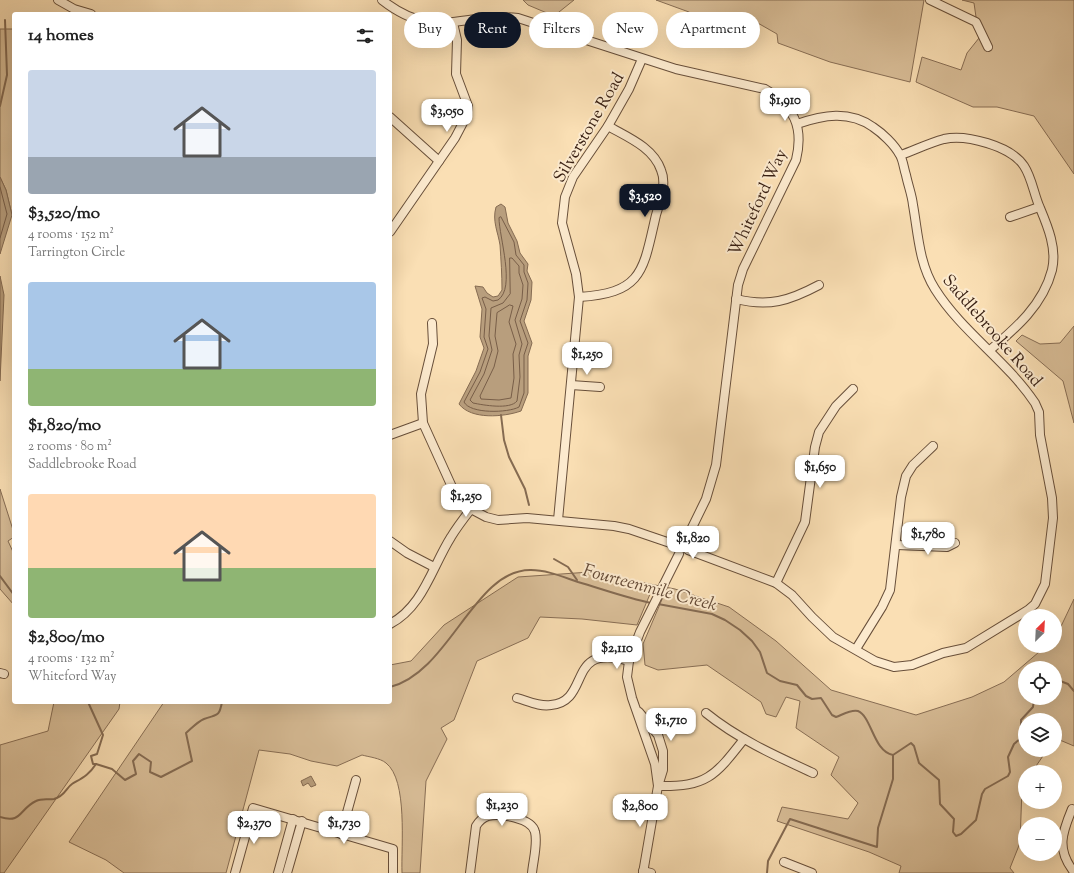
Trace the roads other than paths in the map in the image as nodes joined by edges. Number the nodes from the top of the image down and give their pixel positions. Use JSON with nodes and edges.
{"nodes":[{"id":1,"x":58,"y":0,"type":"edge"},
{"id":2,"x":382,"y":0,"type":"edge"},
{"id":3,"x":930,"y":0,"type":"edge"},
{"id":4,"x":74,"y":12,"type":"edge"},
{"id":5,"x":404,"y":14,"type":"edge"},
{"id":6,"x":456,"y":23,"type":"edge"},
{"id":7,"x":456,"y":36,"type":"edge"},
{"id":8,"x":988,"y":47,"type":"dead end"},
{"id":9,"x":642,"y":59,"type":"junction"},
{"id":10,"x":392,"y":119,"type":"edge"},
{"id":11,"x":797,"y":124,"type":"junction"},
{"id":12,"x":608,"y":126,"type":"junction"},
{"id":13,"x":901,"y":155,"type":"junction"},
{"id":14,"x":439,"y":160,"type":"junction"},
{"id":15,"x":1039,"y":207,"type":"junction"},
{"id":16,"x":1010,"y":216,"type":"dead end"},
{"id":17,"x":392,"y":229,"type":"edge"},
{"id":18,"x":819,"y":285,"type":"dead end"},
{"id":19,"x":579,"y":298,"type":"junction"},
{"id":20,"x":736,"y":299,"type":"junction"},
{"id":21,"x":432,"y":323,"type":"dead end"},
{"id":22,"x":990,"y":350,"type":"junction"},
{"id":23,"x":571,"y":385,"type":"junction"},
{"id":24,"x":600,"y":387,"type":"dead end"},
{"id":25,"x":853,"y":388,"type":"dead end"},
{"id":26,"x":423,"y":423,"type":"junction"},
{"id":27,"x":392,"y":434,"type":"edge"},
{"id":28,"x":933,"y":446,"type":"dead end"},
{"id":29,"x":471,"y":509,"type":"junction"},
{"id":30,"x":558,"y":520,"type":"junction"},
{"id":31,"x":392,"y":542,"type":"edge"},
{"id":32,"x":955,"y":543,"type":"dead end"},
{"id":33,"x":676,"y":545,"type":"junction"},
{"id":34,"x":896,"y":545,"type":"junction"},
{"id":35,"x":686,"y":546,"type":"junction"},
{"id":36,"x":679,"y":554,"type":"junction"},
{"id":37,"x":434,"y":567,"type":"junction"},
{"id":38,"x":776,"y":583,"type":"junction"},
{"id":39,"x":392,"y":623,"type":"edge"},
{"id":40,"x":856,"y":649,"type":"junction"},
{"id":41,"x":630,"y":660,"type":"junction"},
{"id":42,"x":517,"y":698,"type":"dead end"},
{"id":43,"x":636,"y":708,"type":"junction"},
{"id":44,"x":706,"y":713,"type":"dead end"},
{"id":45,"x":744,"y":739,"type":"junction"},
{"id":46,"x":813,"y":773,"type":"dead end"},
{"id":47,"x":356,"y":780,"type":"dead end"},
{"id":48,"x":658,"y":786,"type":"junction"},
{"id":49,"x":1072,"y":808,"type":"dead end"},
{"id":50,"x":293,"y":819,"type":"junction"},
{"id":51,"x":302,"y":821,"type":"junction"},
{"id":52,"x":341,"y":834,"type":"junction"},
{"id":53,"x":784,"y":862,"type":"dead end"},
{"id":54,"x":646,"y":872,"type":"edge"},
{"id":55,"x":1074,"y":872,"type":"edge"},
{"id":56,"x":235,"y":873,"type":"edge"},
{"id":57,"x":278,"y":873,"type":"edge"},
{"id":58,"x":287,"y":873,"type":"edge"},
{"id":59,"x":393,"y":873,"type":"edge"},
{"id":60,"x":470,"y":873,"type":"edge"},
{"id":61,"x":532,"y":873,"type":"edge"},
{"id":62,"x":812,"y":873,"type":"edge"}],
"edges":[{"from":1,"to":4,"type":"street"},
{"from":2,"to":5,"type":"street","name":"Whiteford Way"},
{"from":3,"to":8,"type":"street"},
{"from":6,"to":9,"type":"street","name":"Whiteford Way"},
{"from":7,"to":14,"type":"street"},
{"from":9,"to":11,"type":"street","name":"Whiteford Way"},
{"from":9,"to":12,"type":"street","name":"Silverstone Road"},
{"from":10,"to":14,"type":"street"},
{"from":11,"to":13,"type":"street","name":"Saddlebrooke Road"},
{"from":11,"to":20,"type":"street","name":"Whiteford Way"},
{"from":12,"to":19,"type":"street","name":"Silverstone Road"},
{"from":12,"to":19,"type":"street"},
{"from":13,"to":15,"type":"street"},
{"from":13,"to":22,"type":"street","name":"Saddlebrooke Road"},
{"from":14,"to":17,"type":"street"},
{"from":15,"to":16,"type":"street"},
{"from":15,"to":22,"type":"street"},
{"from":18,"to":20,"type":"street"},
{"from":19,"to":23,"type":"street","name":"Silverstone Road"},
{"from":20,"to":35,"type":"street","name":"Whiteford Way"},
{"from":21,"to":26,"type":"street"},
{"from":22,"to":40,"type":"street","name":"Saddlebrooke Road"},
{"from":23,"to":24,"type":"street"},
{"from":23,"to":30,"type":"street","name":"Silverstone Road"},
{"from":25,"to":38,"type":"street"},
{"from":26,"to":27,"type":"street"},
{"from":26,"to":29,"type":"street"},
{"from":28,"to":34,"type":"street"},
{"from":29,"to":30,"type":"street"},
{"from":29,"to":37,"type":"street"},
{"from":30,"to":33,"type":"street"},
{"from":31,"to":37,"type":"street"},
{"from":32,"to":34,"type":"street"},
{"from":33,"to":35,"type":"street"},
{"from":33,"to":36,"type":"street"},
{"from":34,"to":40,"type":"street"},
{"from":35,"to":36,"type":"street"},
{"from":35,"to":38,"type":"street","name":"Saddlebrooke Road"},
{"from":36,"to":41,"type":"street"},
{"from":37,"to":39,"type":"street"},
{"from":38,"to":40,"type":"street","name":"Saddlebrooke Road"},
{"from":41,"to":42,"type":"street"},
{"from":41,"to":43,"type":"street"},
{"from":43,"to":48,"type":"street"},
{"from":43,"to":48,"type":"street"},
{"from":44,"to":45,"type":"street"},
{"from":45,"to":46,"type":"street"},
{"from":45,"to":48,"type":"street"},
{"from":47,"to":52,"type":"street"},
{"from":48,"to":54,"type":"street"},
{"from":49,"to":55,"type":"street"},
{"from":50,"to":51,"type":"street"},
{"from":50,"to":56,"type":"street"},
{"from":50,"to":57,"type":"street"},
{"from":51,"to":52,"type":"street"},
{"from":51,"to":58,"type":"street"},
{"from":52,"to":59,"type":"street"},
{"from":53,"to":62,"type":"street"},
{"from":60,"to":61,"type":"street"}]}
